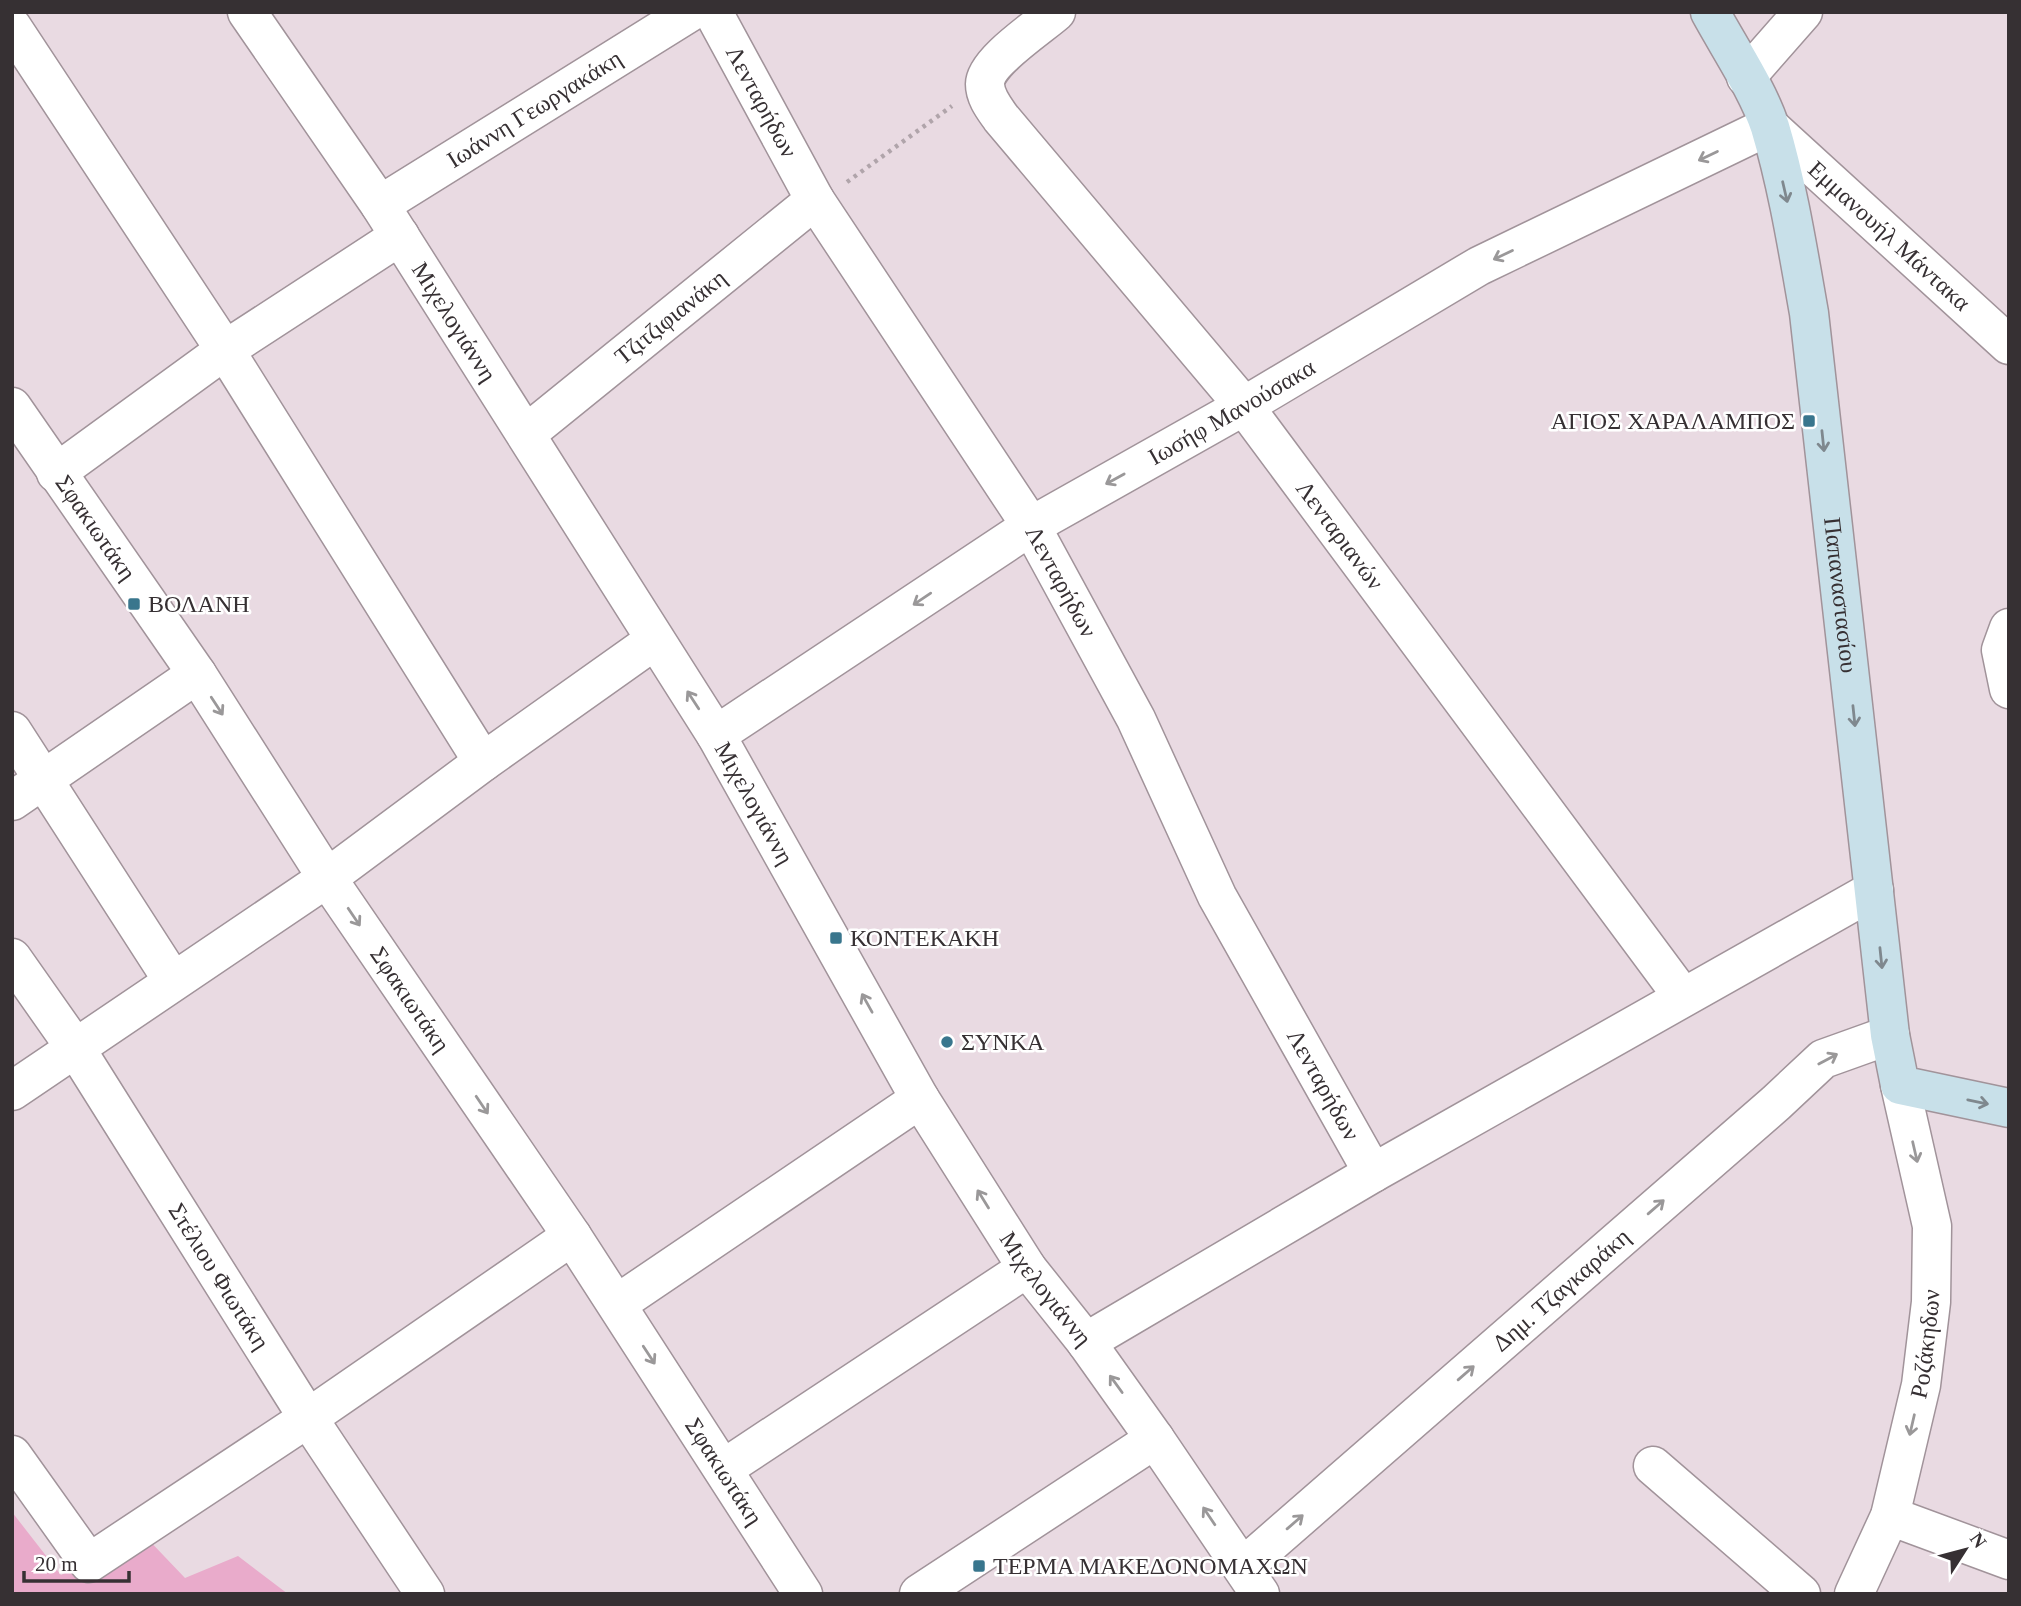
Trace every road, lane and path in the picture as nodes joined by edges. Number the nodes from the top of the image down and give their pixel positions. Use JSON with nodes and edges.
{"nodes":[{"id":1,"x":247,"y":12,"type":"edge"},
{"id":2,"x":690,"y":12,"type":"edge"},
{"id":3,"x":713,"y":12,"type":"edge"},
{"id":4,"x":1056,"y":12,"type":"edge"},
{"id":5,"x":1710,"y":12,"type":"edge"},
{"id":6,"x":1803,"y":12,"type":"edge"},
{"id":7,"x":12,"y":27,"type":"edge"},
{"id":8,"x":1746,"y":77,"type":"junction"},
{"id":9,"x":985,"y":85,"type":"junction"},
{"id":10,"x":1769,"y":126,"type":"junction"},
{"id":11,"x":815,"y":200,"type":"junction"},
{"id":12,"x":390,"y":220,"type":"junction"},
{"id":13,"x":2009,"y":345,"type":"edge"},
{"id":14,"x":225,"y":350,"type":"junction"},
{"id":15,"x":1244,"y":406,"type":"junction"},
{"id":16,"x":12,"y":407,"type":"edge"},
{"id":17,"x":526,"y":434,"type":"junction"},
{"id":18,"x":56,"y":473,"type":"junction"},
{"id":19,"x":1031,"y":526,"type":"junction"},
{"id":20,"x":2009,"y":628,"type":"edge"},
{"id":21,"x":654,"y":640,"type":"junction"},
{"id":22,"x":197,"y":674,"type":"junction"},
{"id":23,"x":2009,"y":689,"type":"edge"},
{"id":24,"x":12,"y":731,"type":"edge"},
{"id":25,"x":716,"y":735,"type":"junction"},
{"id":26,"x":483,"y":762,"type":"junction"},
{"id":27,"x":44,"y":778,"type":"junction"},
{"id":28,"x":12,"y":801,"type":"edge"},
{"id":29,"x":327,"y":878,"type":"junction"},
{"id":30,"x":1874,"y":890,"type":"junction"},
{"id":31,"x":12,"y":958,"type":"edge"},
{"id":32,"x":173,"y":981,"type":"junction"},
{"id":33,"x":1683,"y":997,"type":"junction"},
{"id":34,"x":1890,"y":1035,"type":"junction"},
{"id":35,"x":76,"y":1049,"type":"junction"},
{"id":36,"x":1900,"y":1085,"type":"junction"},
{"id":37,"x":12,"y":1091,"type":"edge"},
{"id":38,"x":920,"y":1099,"type":"junction"},
{"id":39,"x":2009,"y":1108,"type":"edge"},
{"id":40,"x":1373,"y":1173,"type":"junction"},
{"id":41,"x":572,"y":1236,"type":"junction"},
{"id":42,"x":1027,"y":1268,"type":"junction"},
{"id":43,"x":617,"y":1304,"type":"junction"},
{"id":44,"x":1086,"y":1342,"type":"junction"},
{"id":45,"x":308,"y":1418,"type":"junction"},
{"id":46,"x":1155,"y":1439,"type":"junction"},
{"id":47,"x":12,"y":1455,"type":"edge"},
{"id":48,"x":1653,"y":1466,"type":"dead end"},
{"id":49,"x":723,"y":1469,"type":"junction"},
{"id":50,"x":1890,"y":1516,"type":"junction"},
{"id":51,"x":2009,"y":1560,"type":"edge"},
{"id":52,"x":1252,"y":1580,"type":"edge"},
{"id":53,"x":425,"y":1594,"type":"edge"},
{"id":54,"x":803,"y":1594,"type":"edge"},
{"id":55,"x":919,"y":1594,"type":"edge"},
{"id":56,"x":1801,"y":1594,"type":"edge"},
{"id":57,"x":1854,"y":1594,"type":"edge"}],
"edges":[{"from":1,"to":12,"type":"street","name":"Μιχελογιάννη"},
{"from":2,"to":12,"type":"street","name":"Ιωάννη Γεωργακάκη"},
{"from":3,"to":11,"type":"street","name":"Λενταρήδων"},
{"from":4,"to":9,"type":"street"},
{"from":5,"to":8,"type":"street","name":"Παπαναστασίου"},
{"from":6,"to":8,"type":"street"},
{"from":7,"to":14,"type":"street"},
{"from":8,"to":10,"type":"street","name":"Παπαναστασίου"},
{"from":9,"to":11,"type":"path"},
{"from":9,"to":15,"type":"street","name":"Λενταριανών"},
{"from":10,"to":13,"type":"street","name":"Εμμανουήλ Μάντακα"},
{"from":10,"to":15,"type":"street","name":"Ιωσήφ Μανούσακα","one_way":true},
{"from":10,"to":30,"type":"street","name":"Παπαναστασίου","one_way":true},
{"from":11,"to":17,"type":"street","name":"Τζιτζιφιανάκη"},
{"from":11,"to":19,"type":"street","name":"Λενταρήδων"},
{"from":12,"to":14,"type":"street","name":"Ιωάννη Γεωργακάκη"},
{"from":12,"to":17,"type":"street","name":"Μιχελογιάννη"},
{"from":14,"to":18,"type":"street","name":"Ιωάννη Γεωργακάκη"},
{"from":14,"to":26,"type":"street"},
{"from":15,"to":19,"type":"street","name":"Ιωσήφ Μανούσακα","one_way":true},
{"from":15,"to":33,"type":"street","name":"Λενταριανών"},
{"from":16,"to":18,"type":"street","name":"Σφακιωτάκη"},
{"from":17,"to":21,"type":"street","name":"Μιχελογιάννη"},
{"from":18,"to":22,"type":"street","name":"Σφακιωτάκη"},
{"from":19,"to":25,"type":"street","name":"Ιωσήφ Μανούσακα","one_way":true},
{"from":19,"to":40,"type":"street","name":"Λενταρήδων"},
{"from":20,"to":23,"type":"street"},
{"from":25,"to":21,"type":"street","name":"Μιχελογιάννη","one_way":true},
{"from":21,"to":26,"type":"street"},
{"from":22,"to":27,"type":"street"},
{"from":22,"to":29,"type":"street","name":"Σφακιωτάκη","one_way":true},
{"from":24,"to":27,"type":"street"},
{"from":38,"to":25,"type":"street","name":"Μιχελογιάννη","one_way":true},
{"from":26,"to":29,"type":"street"},
{"from":27,"to":28,"type":"street"},
{"from":27,"to":32,"type":"street"},
{"from":29,"to":32,"type":"street"},
{"from":29,"to":41,"type":"street","name":"Σφακιωτάκη","one_way":true},
{"from":30,"to":33,"type":"street"},
{"from":30,"to":34,"type":"street","name":"Παπαναστασίου","one_way":true},
{"from":31,"to":35,"type":"street","name":"Στέλιου Φιωτάκη"},
{"from":32,"to":35,"type":"street"},
{"from":33,"to":40,"type":"street"},
{"from":34,"to":36,"type":"street","name":"Παπαναστασίου"},
{"from":52,"to":34,"type":"street","name":"Δημ. Τζαγκαράκη","one_way":true},
{"from":35,"to":37,"type":"street"},
{"from":35,"to":45,"type":"street","name":"Στέλιου Φιωτάκη"},
{"from":36,"to":39,"type":"street","one_way":true},
{"from":36,"to":50,"type":"street","name":"Ροζάκηδων","one_way":true},
{"from":42,"to":38,"type":"street","name":"Μιχελογιάννη","one_way":true},
{"from":38,"to":43,"type":"street"},
{"from":40,"to":44,"type":"street"},
{"from":41,"to":43,"type":"street","name":"Σφακιωτάκη"},
{"from":41,"to":45,"type":"street"},
{"from":42,"to":44,"type":"street","name":"Μιχελογιάννη"},
{"from":42,"to":49,"type":"street"},
{"from":43,"to":49,"type":"street","name":"Σφακιωτάκη","one_way":true},
{"from":46,"to":44,"type":"street","name":"Μιχελογιάννη","one_way":true},
{"from":45,"to":47,"type":"street"},
{"from":45,"to":53,"type":"street","name":"Στέλιου Φιωτάκη"},
{"from":52,"to":46,"type":"street","name":"Μιχελογιάννη","one_way":true},
{"from":46,"to":55,"type":"street"},
{"from":48,"to":56,"type":"street"},
{"from":49,"to":54,"type":"street","name":"Σφακιωτάκη"},
{"from":50,"to":51,"type":"street"},
{"from":50,"to":57,"type":"street","name":"Ροζάκηδων"}]}
